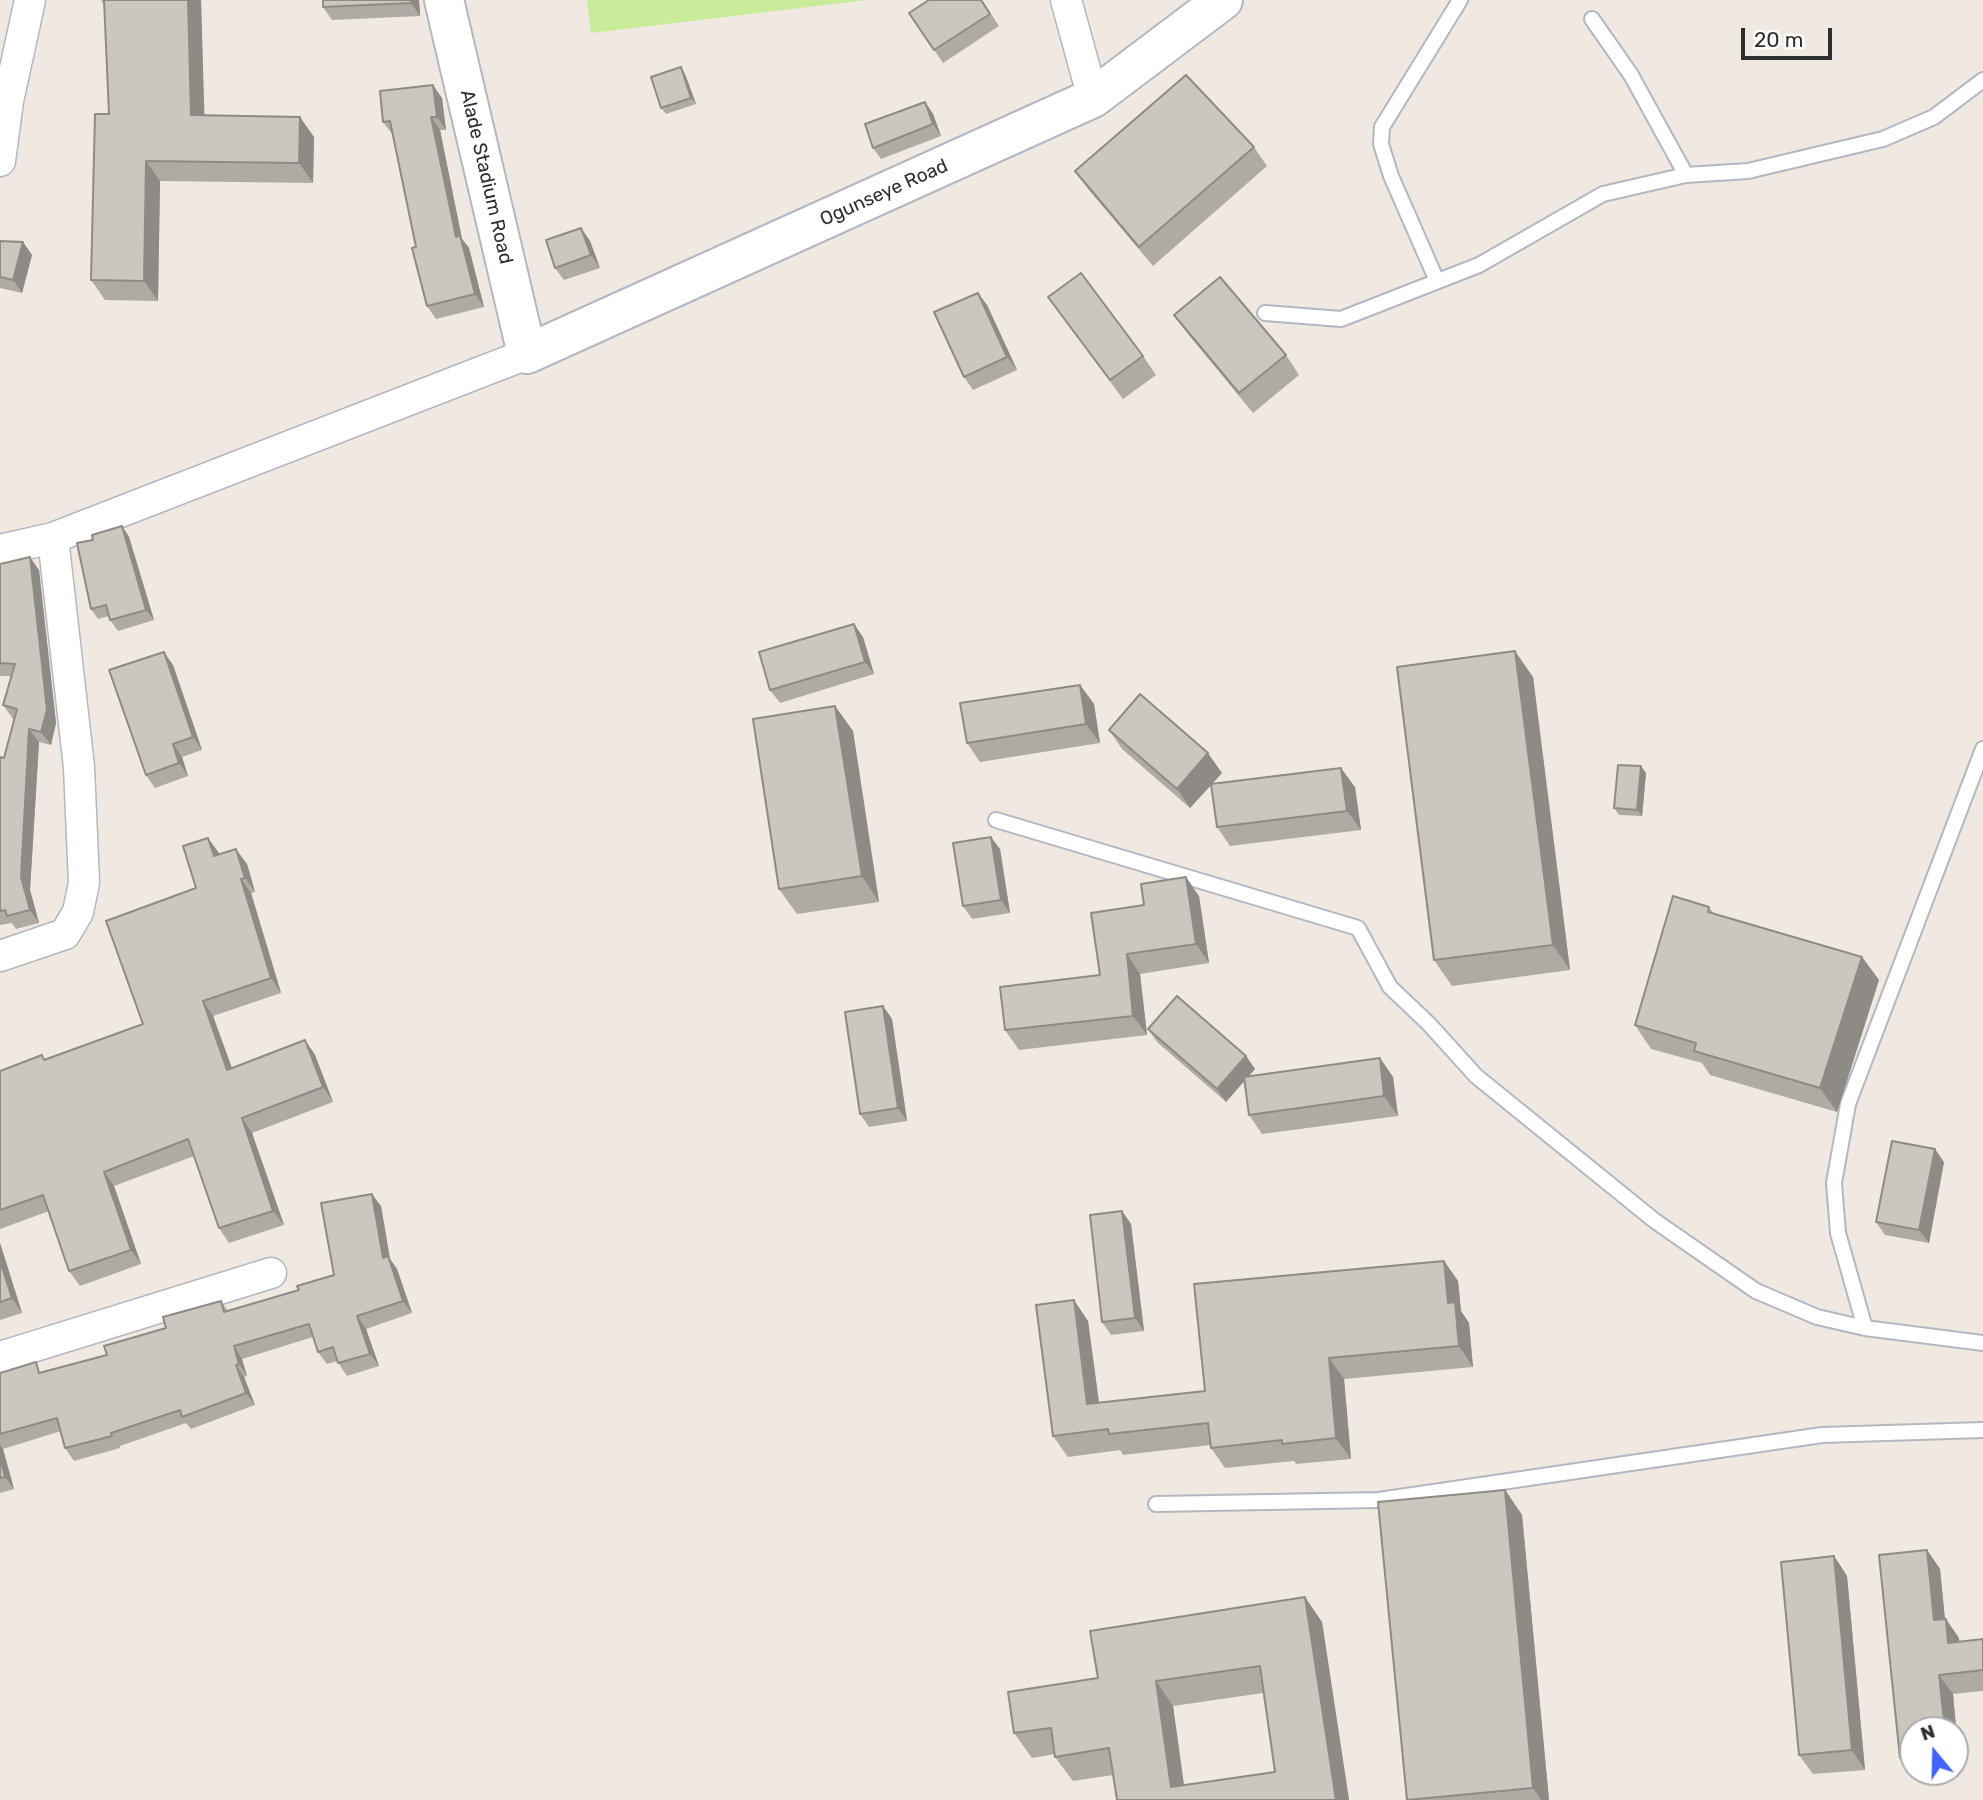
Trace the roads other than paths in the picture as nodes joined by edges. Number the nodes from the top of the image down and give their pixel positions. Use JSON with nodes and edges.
{"nodes":[{"id":1,"x":30,"y":0,"type":"edge"},
{"id":2,"x":444,"y":0,"type":"edge"},
{"id":3,"x":1066,"y":0,"type":"edge"},
{"id":4,"x":1223,"y":0,"type":"edge"},
{"id":5,"x":1460,"y":0,"type":"edge"},
{"id":6,"x":1592,"y":19,"type":"dead end"},
{"id":7,"x":1983,"y":80,"type":"edge"},
{"id":8,"x":1093,"y":98,"type":"junction"},
{"id":9,"x":0,"y":161,"type":"edge"},
{"id":10,"x":1686,"y":175,"type":"junction"},
{"id":11,"x":1437,"y":281,"type":"junction"},
{"id":12,"x":1265,"y":313,"type":"dead end"},
{"id":13,"x":527,"y":354,"type":"junction"},
{"id":14,"x":54,"y":538,"type":"junction"},
{"id":15,"x":0,"y":550,"type":"edge"},
{"id":16,"x":1983,"y":750,"type":"edge"},
{"id":17,"x":996,"y":820,"type":"dead end"},
{"id":18,"x":0,"y":956,"type":"edge"},
{"id":19,"x":271,"y":1273,"type":"dead end"},
{"id":20,"x":1865,"y":1328,"type":"junction"},
{"id":21,"x":1983,"y":1343,"type":"edge"},
{"id":22,"x":0,"y":1357,"type":"edge"},
{"id":23,"x":1983,"y":1430,"type":"edge"},
{"id":24,"x":1156,"y":1504,"type":"dead end"}],
"edges":[{"from":1,"to":9,"type":"street"},
{"from":2,"to":13,"type":"street","name":"Alade Stadium Road"},
{"from":3,"to":8,"type":"street"},
{"from":4,"to":8,"type":"street","name":"Ogunseye Road"},
{"from":5,"to":11,"type":"lane"},
{"from":6,"to":10,"type":"lane"},
{"from":7,"to":10,"type":"lane"},
{"from":8,"to":13,"type":"street","name":"Ogunseye Road"},
{"from":10,"to":11,"type":"lane"},
{"from":11,"to":12,"type":"lane"},
{"from":13,"to":14,"type":"street"},
{"from":14,"to":15,"type":"street"},
{"from":14,"to":18,"type":"street"},
{"from":16,"to":20,"type":"lane"},
{"from":17,"to":20,"type":"lane"},
{"from":19,"to":22,"type":"street"},
{"from":20,"to":21,"type":"lane"},
{"from":23,"to":24,"type":"lane"}]}
